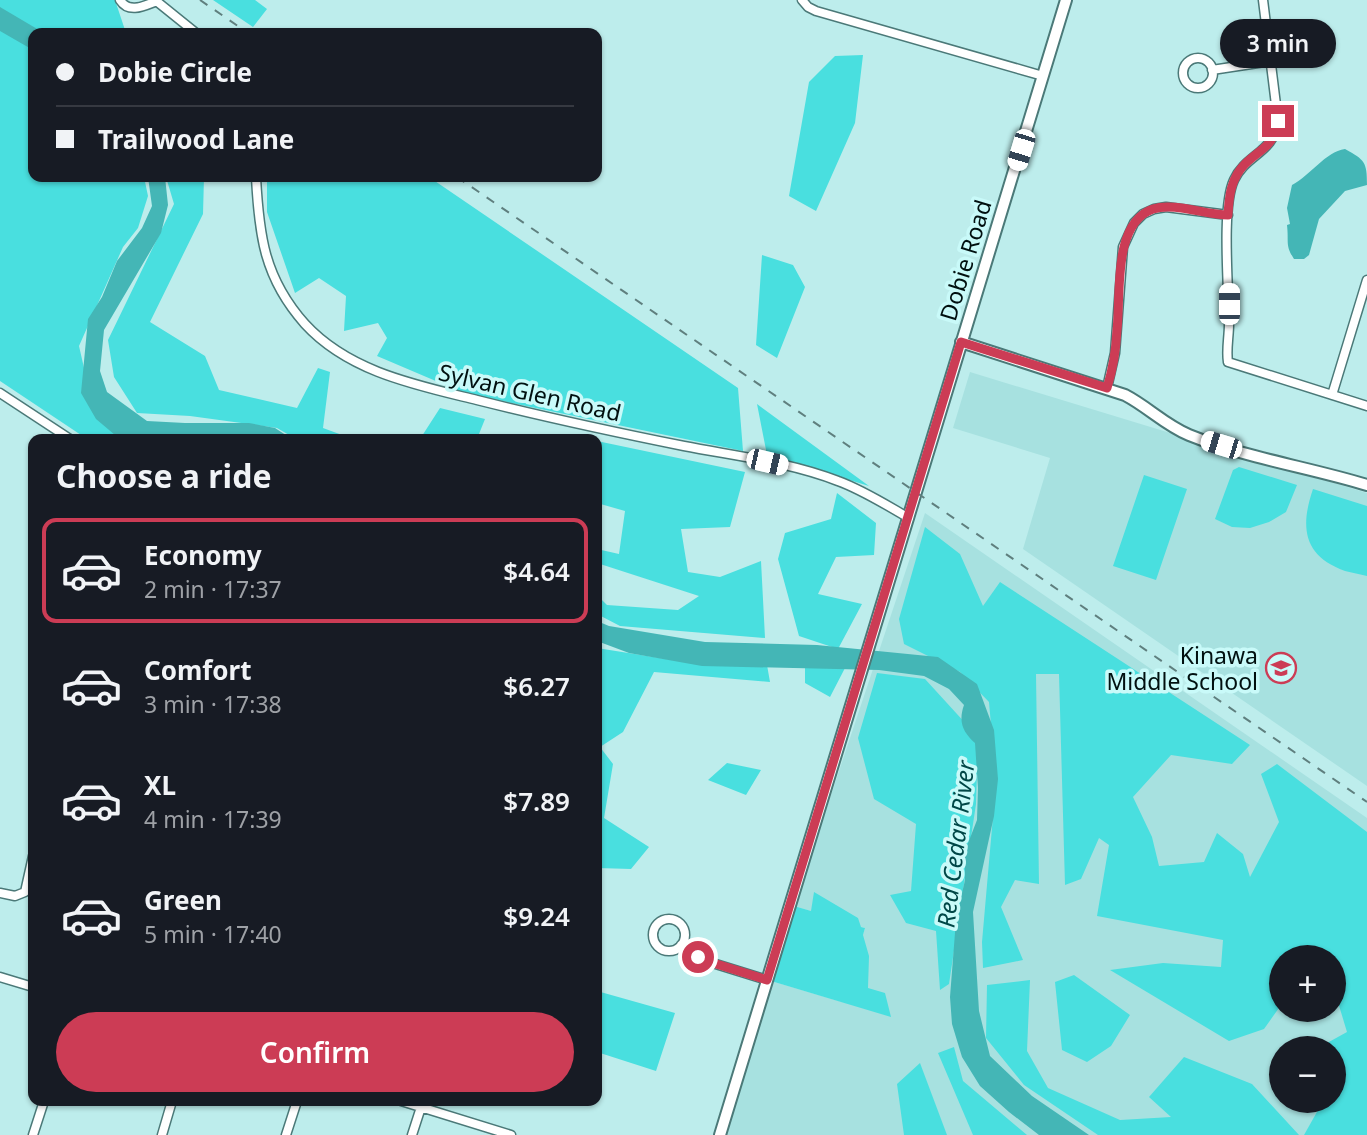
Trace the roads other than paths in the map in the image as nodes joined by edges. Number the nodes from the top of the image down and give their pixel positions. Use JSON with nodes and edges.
{"nodes":[{"id":1,"x":120,"y":0,"type":"edge"},
{"id":2,"x":802,"y":0,"type":"edge"},
{"id":3,"x":1066,"y":0,"type":"edge"},
{"id":4,"x":1262,"y":0,"type":"edge"},
{"id":5,"x":156,"y":1,"type":"edge"},
{"id":6,"x":190,"y":28,"type":"edge"},
{"id":7,"x":1271,"y":61,"type":"junction"},
{"id":8,"x":1212,"y":70,"type":"dead end"},
{"id":9,"x":1044,"y":76,"type":"junction"},
{"id":10,"x":256,"y":182,"type":"edge"},
{"id":11,"x":1228,"y":215,"type":"junction"},
{"id":12,"x":1367,"y":280,"type":"edge"},
{"id":13,"x":961,"y":342,"type":"junction"},
{"id":14,"x":1107,"y":388,"type":"junction"},
{"id":15,"x":0,"y":393,"type":"edge"},
{"id":16,"x":1332,"y":395,"type":"junction"},
{"id":17,"x":1367,"y":406,"type":"edge"},
{"id":18,"x":62,"y":434,"type":"edge"},
{"id":19,"x":1367,"y":485,"type":"edge"},
{"id":20,"x":909,"y":518,"type":"junction"},
{"id":21,"x":28,"y":887,"type":"edge"},
{"id":22,"x":0,"y":892,"type":"edge"},
{"id":23,"x":681,"y":945,"type":"junction"},
{"id":24,"x":0,"y":977,"type":"edge"},
{"id":25,"x":767,"y":980,"type":"junction"},
{"id":26,"x":28,"y":986,"type":"edge"},
{"id":27,"x":42,"y":1106,"type":"edge"},
{"id":28,"x":171,"y":1106,"type":"edge"},
{"id":29,"x":295,"y":1106,"type":"edge"},
{"id":30,"x":421,"y":1106,"type":"edge"},
{"id":31,"x":428,"y":1106,"type":"edge"},
{"id":32,"x":33,"y":1135,"type":"edge"},
{"id":33,"x":162,"y":1135,"type":"edge"},
{"id":34,"x":286,"y":1135,"type":"edge"},
{"id":35,"x":412,"y":1135,"type":"edge"},
{"id":36,"x":511,"y":1135,"type":"edge"},
{"id":37,"x":719,"y":1135,"type":"edge"}],
"edges":[{"from":1,"to":5,"type":"street"},
{"from":2,"to":9,"type":"street"},
{"from":3,"to":9,"type":"street","name":"Dobie Road"},
{"from":4,"to":7,"type":"street"},
{"from":5,"to":6,"type":"street"},
{"from":7,"to":8,"type":"street"},
{"from":7,"to":11,"type":"street"},
{"from":9,"to":13,"type":"street","name":"Dobie Road"},
{"from":10,"to":20,"type":"street","name":"Sylvan Glen Road"},
{"from":11,"to":14,"type":"street"},
{"from":11,"to":16,"type":"street"},
{"from":12,"to":16,"type":"street"},
{"from":13,"to":14,"type":"street"},
{"from":13,"to":20,"type":"street","name":"Dobie Road"},
{"from":14,"to":19,"type":"street"},
{"from":15,"to":18,"type":"street"},
{"from":16,"to":17,"type":"street"},
{"from":20,"to":25,"type":"street","name":"Dobie Road"},
{"from":21,"to":22,"type":"street"},
{"from":23,"to":23,"type":"street"},
{"from":23,"to":25,"type":"street"},
{"from":24,"to":26,"type":"street"},
{"from":25,"to":37,"type":"street","name":"Dobie Road"},
{"from":27,"to":32,"type":"street"},
{"from":28,"to":33,"type":"street"},
{"from":29,"to":34,"type":"street"},
{"from":30,"to":35,"type":"street"},
{"from":31,"to":36,"type":"street"}]}
